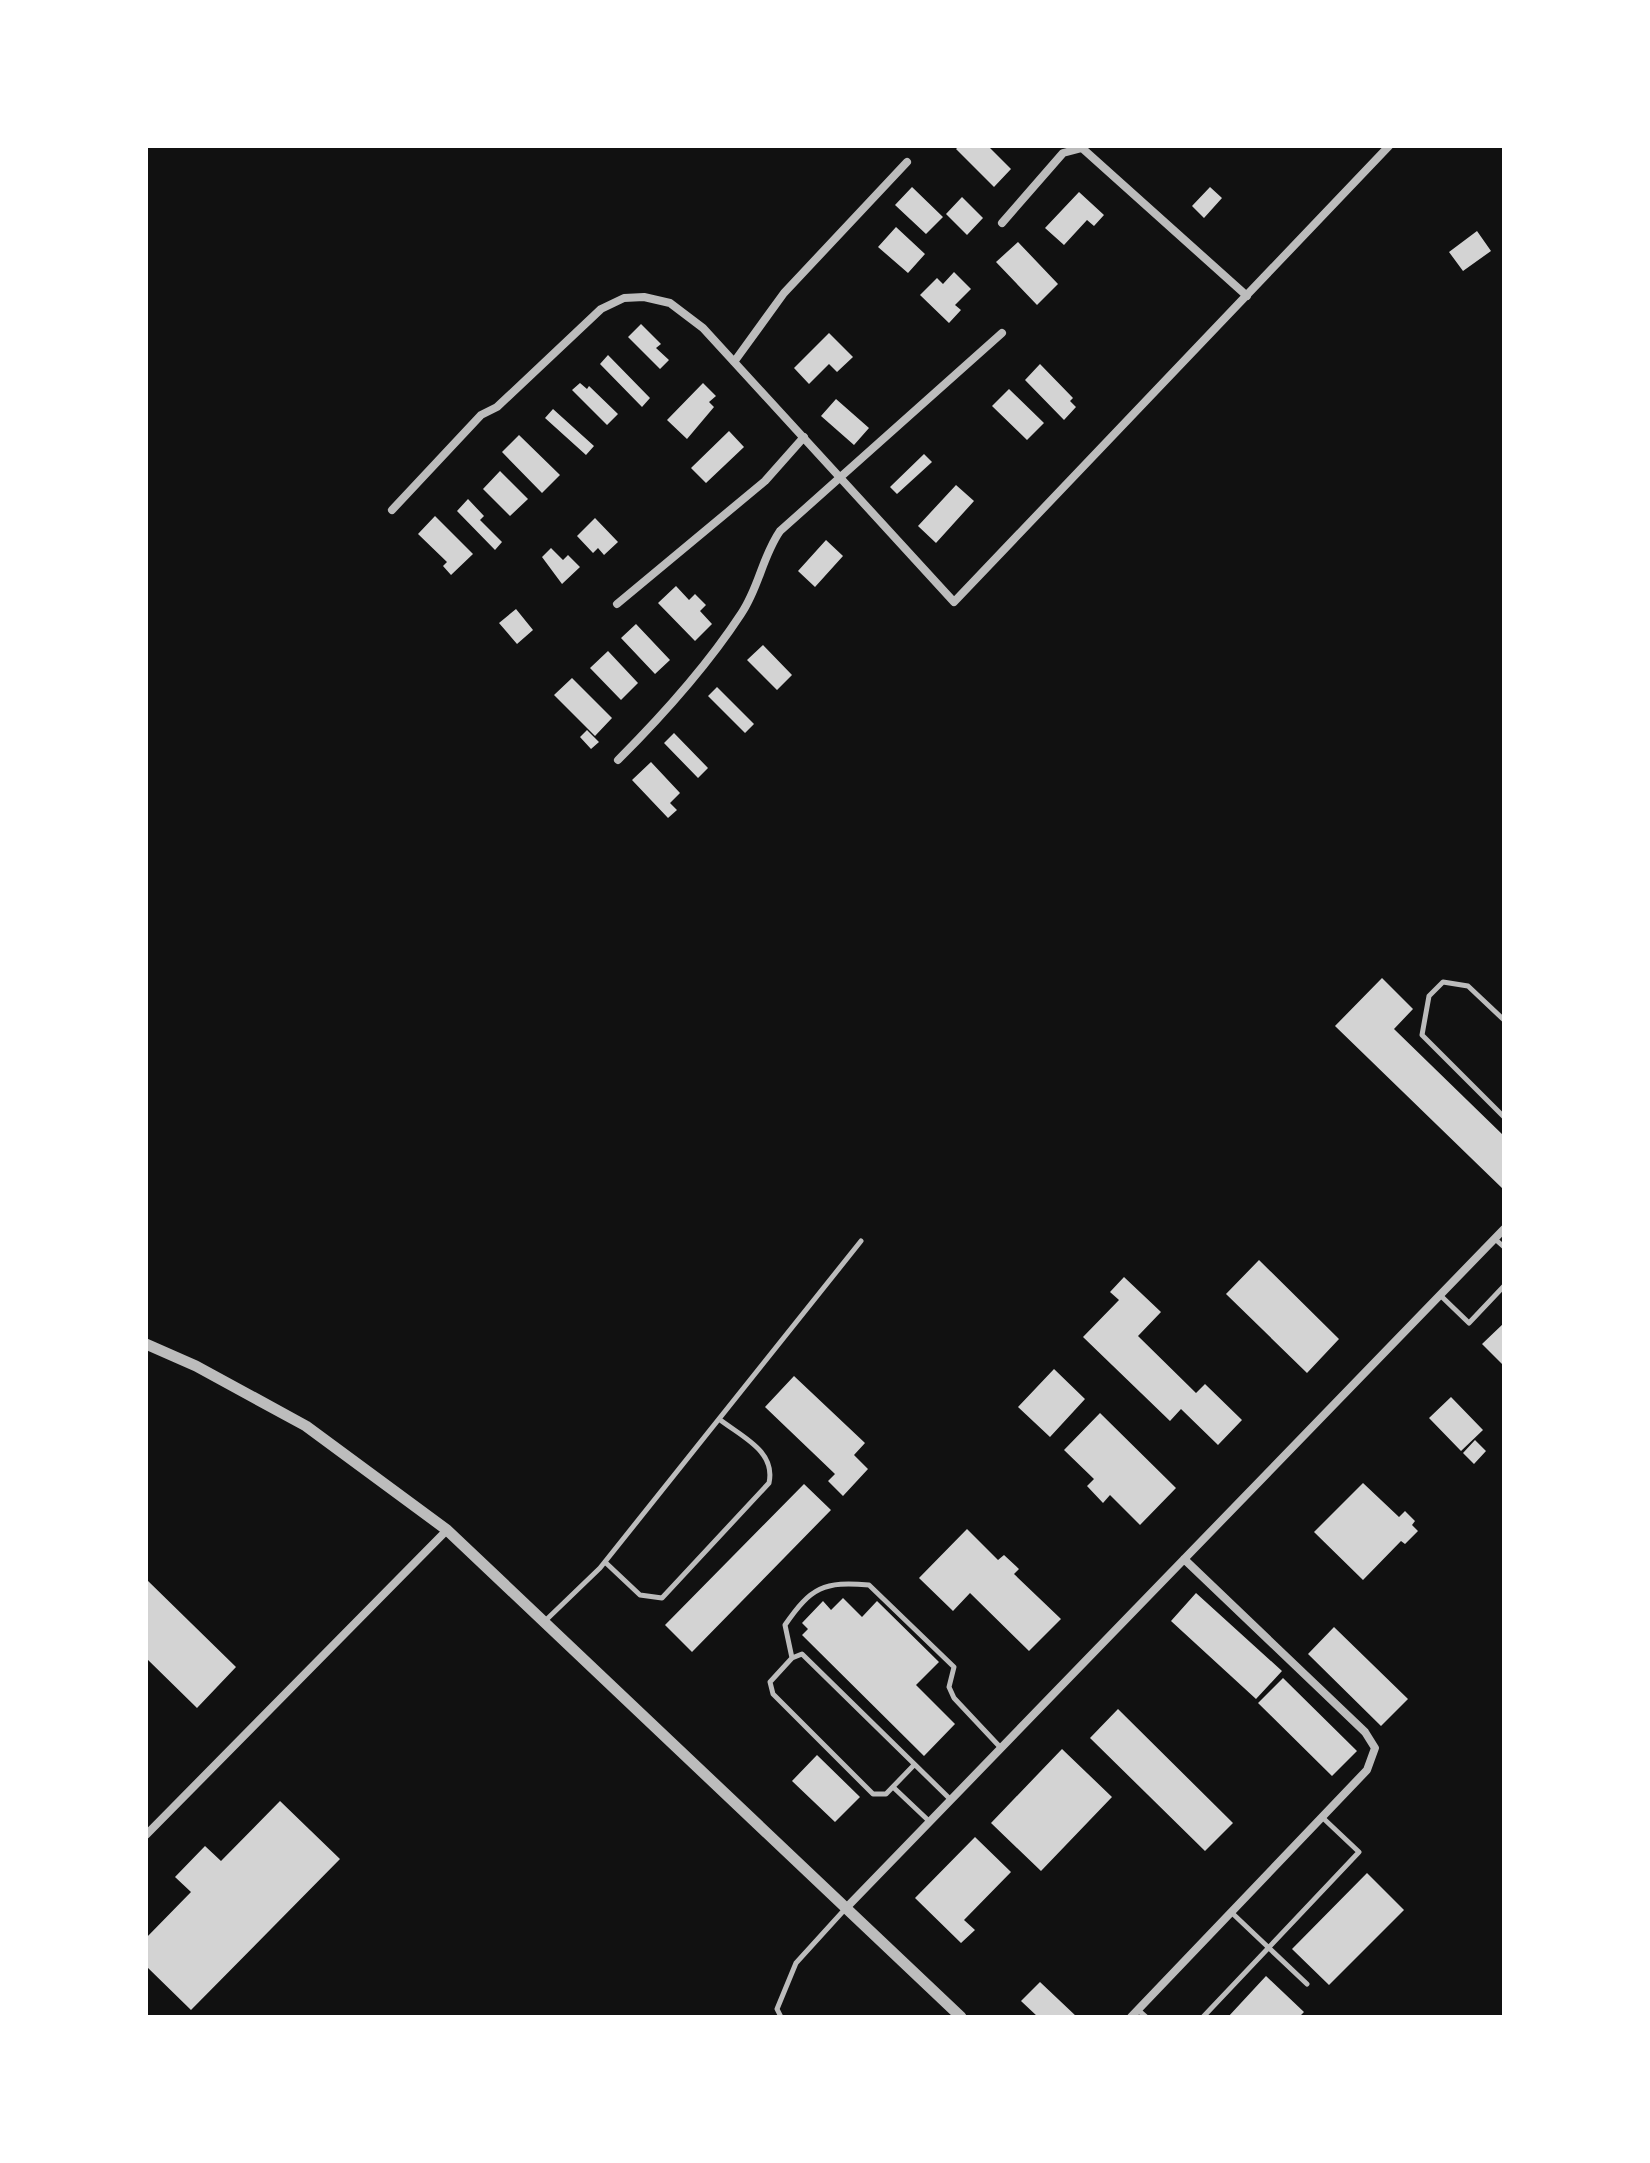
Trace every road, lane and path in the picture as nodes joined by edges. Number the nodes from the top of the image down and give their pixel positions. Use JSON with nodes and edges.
{"nodes":[{"id":1,"x":1389,"y":146,"type":"edge"},
{"id":2,"x":907,"y":162,"type":"dead end"},
{"id":3,"x":1002,"y":223,"type":"dead end"},
{"id":4,"x":1247,"y":296,"type":"junction"},
{"id":5,"x":1002,"y":333,"type":"dead end"},
{"id":6,"x":734,"y":362,"type":"junction"},
{"id":7,"x":804,"y":437,"type":"junction"},
{"id":8,"x":840,"y":476,"type":"junction"},
{"id":9,"x":392,"y":510,"type":"dead end"},
{"id":10,"x":617,"y":604,"type":"dead end"},
{"id":11,"x":618,"y":760,"type":"dead end"},
{"id":12,"x":1504,"y":1020,"type":"edge"},
{"id":13,"x":1504,"y":1117,"type":"edge"},
{"id":14,"x":1504,"y":1229,"type":"edge"},
{"id":15,"x":1495,"y":1238,"type":"junction"},
{"id":16,"x":861,"y":1241,"type":"dead end"},
{"id":17,"x":1504,"y":1247,"type":"edge"},
{"id":18,"x":1504,"y":1286,"type":"edge"},
{"id":19,"x":1440,"y":1295,"type":"junction"},
{"id":20,"x":146,"y":1344,"type":"edge"},
{"id":21,"x":719,"y":1419,"type":"junction"},
{"id":22,"x":447,"y":1530,"type":"junction"},
{"id":23,"x":1184,"y":1559,"type":"junction"},
{"id":24,"x":605,"y":1562,"type":"junction"},
{"id":25,"x":545,"y":1622,"type":"junction"},
{"id":26,"x":792,"y":1658,"type":"junction"},
{"id":27,"x":1001,"y":1748,"type":"junction"},
{"id":28,"x":914,"y":1765,"type":"junction"},
{"id":29,"x":893,"y":1787,"type":"junction"},
{"id":30,"x":951,"y":1800,"type":"junction"},
{"id":31,"x":1322,"y":1817,"type":"junction"},
{"id":32,"x":930,"y":1822,"type":"junction"},
{"id":33,"x":146,"y":1835,"type":"edge"},
{"id":34,"x":847,"y":1907,"type":"junction"},
{"id":35,"x":1231,"y":1912,"type":"junction"},
{"id":36,"x":1268,"y":1948,"type":"junction"},
{"id":37,"x":1307,"y":1984,"type":"dead end"},
{"id":38,"x":1135,"y":2013,"type":"edge"},
{"id":39,"x":781,"y":2017,"type":"edge"},
{"id":40,"x":961,"y":2017,"type":"edge"},
{"id":41,"x":1146,"y":2017,"type":"edge"},
{"id":42,"x":1203,"y":2017,"type":"edge"}],
"edges":[{"from":1,"to":4,"type":"street"},
{"from":2,"to":6,"type":"street"},
{"from":3,"to":4,"type":"street"},
{"from":4,"to":8,"type":"street"},
{"from":5,"to":8,"type":"street"},
{"from":6,"to":7,"type":"street"},
{"from":6,"to":9,"type":"street"},
{"from":7,"to":8,"type":"street"},
{"from":7,"to":10,"type":"street"},
{"from":8,"to":11,"type":"street"},
{"from":12,"to":13,"type":"lane"},
{"from":14,"to":15,"type":"street"},
{"from":15,"to":17,"type":"lane"},
{"from":15,"to":19,"type":"street"},
{"from":16,"to":21,"type":"lane"},
{"from":18,"to":19,"type":"lane"},
{"from":19,"to":23,"type":"street"},
{"from":20,"to":22,"type":"street"},
{"from":21,"to":24,"type":"lane"},
{"from":21,"to":24,"type":"lane"},
{"from":22,"to":25,"type":"street"},
{"from":22,"to":33,"type":"street"},
{"from":23,"to":27,"type":"street"},
{"from":23,"to":31,"type":"street"},
{"from":24,"to":25,"type":"lane"},
{"from":25,"to":34,"type":"street"},
{"from":26,"to":27,"type":"lane"},
{"from":26,"to":28,"type":"lane"},
{"from":26,"to":29,"type":"lane"},
{"from":27,"to":30,"type":"street"},
{"from":28,"to":29,"type":"lane"},
{"from":28,"to":30,"type":"lane"},
{"from":29,"to":32,"type":"lane"},
{"from":30,"to":32,"type":"street"},
{"from":31,"to":35,"type":"street"},
{"from":31,"to":36,"type":"lane"},
{"from":32,"to":34,"type":"street"},
{"from":34,"to":39,"type":"lane"},
{"from":34,"to":40,"type":"street"},
{"from":35,"to":36,"type":"lane"},
{"from":35,"to":38,"type":"street"},
{"from":36,"to":37,"type":"lane"},
{"from":36,"to":42,"type":"lane"},
{"from":38,"to":41,"type":"lane"}]}
